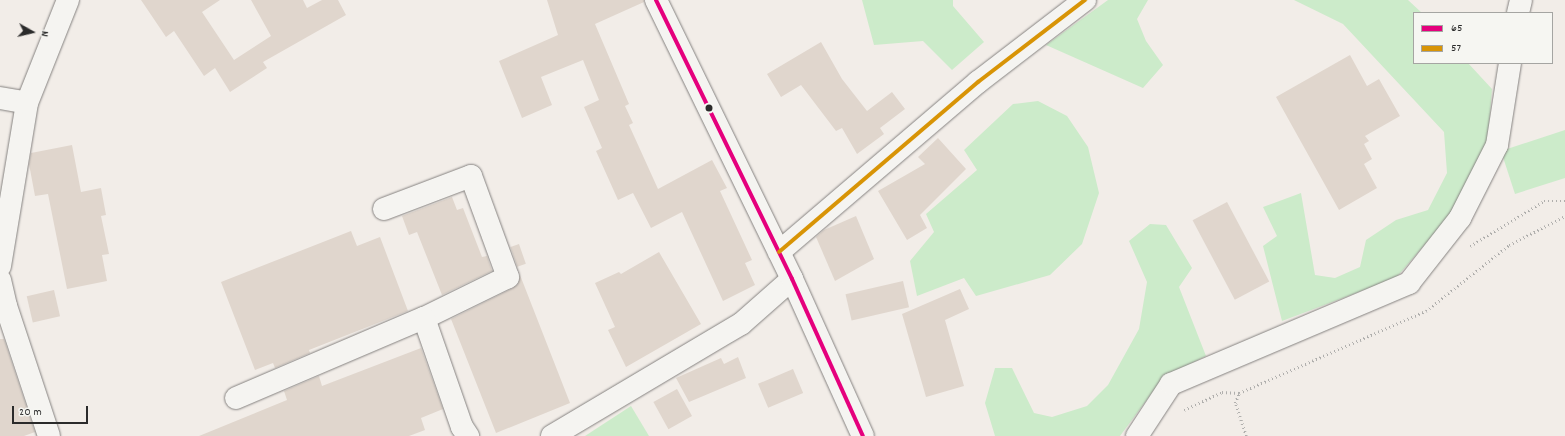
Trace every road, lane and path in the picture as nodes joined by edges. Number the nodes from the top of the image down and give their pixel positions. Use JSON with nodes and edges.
{"nodes":[{"id":1,"x":68,"y":0,"type":"edge"},
{"id":2,"x":656,"y":0,"type":"edge"},
{"id":3,"x":1085,"y":0,"type":"edge"},
{"id":4,"x":1521,"y":0,"type":"edge"},
{"id":5,"x":1518,"y":12,"type":"edge"},
{"id":6,"x":1510,"y":64,"type":"edge"},
{"id":7,"x":0,"y":98,"type":"edge"},
{"id":8,"x":27,"y":103,"type":"junction"},
{"id":9,"x":1565,"y":201,"type":"edge"},
{"id":10,"x":384,"y":208,"type":"dead end"},
{"id":11,"x":1565,"y":216,"type":"edge"},
{"id":12,"x":1463,"y":251,"type":"dead end"},
{"id":13,"x":779,"y":252,"type":"junction"},
{"id":14,"x":0,"y":266,"type":"edge"},
{"id":15,"x":792,"y":279,"type":"junction"},
{"id":16,"x":0,"y":280,"type":"edge"},
{"id":17,"x":424,"y":318,"type":"junction"},
{"id":18,"x":1239,"y":393,"type":"junction"},
{"id":19,"x":236,"y":398,"type":"dead end"},
{"id":20,"x":1181,"y":412,"type":"dead end"},
{"id":21,"x":49,"y":436,"type":"edge"},
{"id":22,"x":468,"y":436,"type":"edge"},
{"id":23,"x":552,"y":436,"type":"edge"},
{"id":24,"x":863,"y":436,"type":"edge"},
{"id":25,"x":1137,"y":436,"type":"edge"},
{"id":26,"x":1246,"y":436,"type":"edge"}],
"edges":[{"from":1,"to":8,"type":"street"},
{"from":2,"to":13,"type":"street"},
{"from":3,"to":13,"type":"street"},
{"from":4,"to":5,"type":"street"},
{"from":6,"to":25,"type":"street"},
{"from":7,"to":8,"type":"street"},
{"from":8,"to":14,"type":"street"},
{"from":9,"to":12,"type":"path"},
{"from":10,"to":17,"type":"street"},
{"from":11,"to":18,"type":"path"},
{"from":13,"to":15,"type":"street"},
{"from":15,"to":23,"type":"street"},
{"from":15,"to":24,"type":"street"},
{"from":16,"to":21,"type":"street"},
{"from":17,"to":19,"type":"street"},
{"from":17,"to":22,"type":"street"},
{"from":18,"to":20,"type":"path"},
{"from":18,"to":26,"type":"path"}]}
